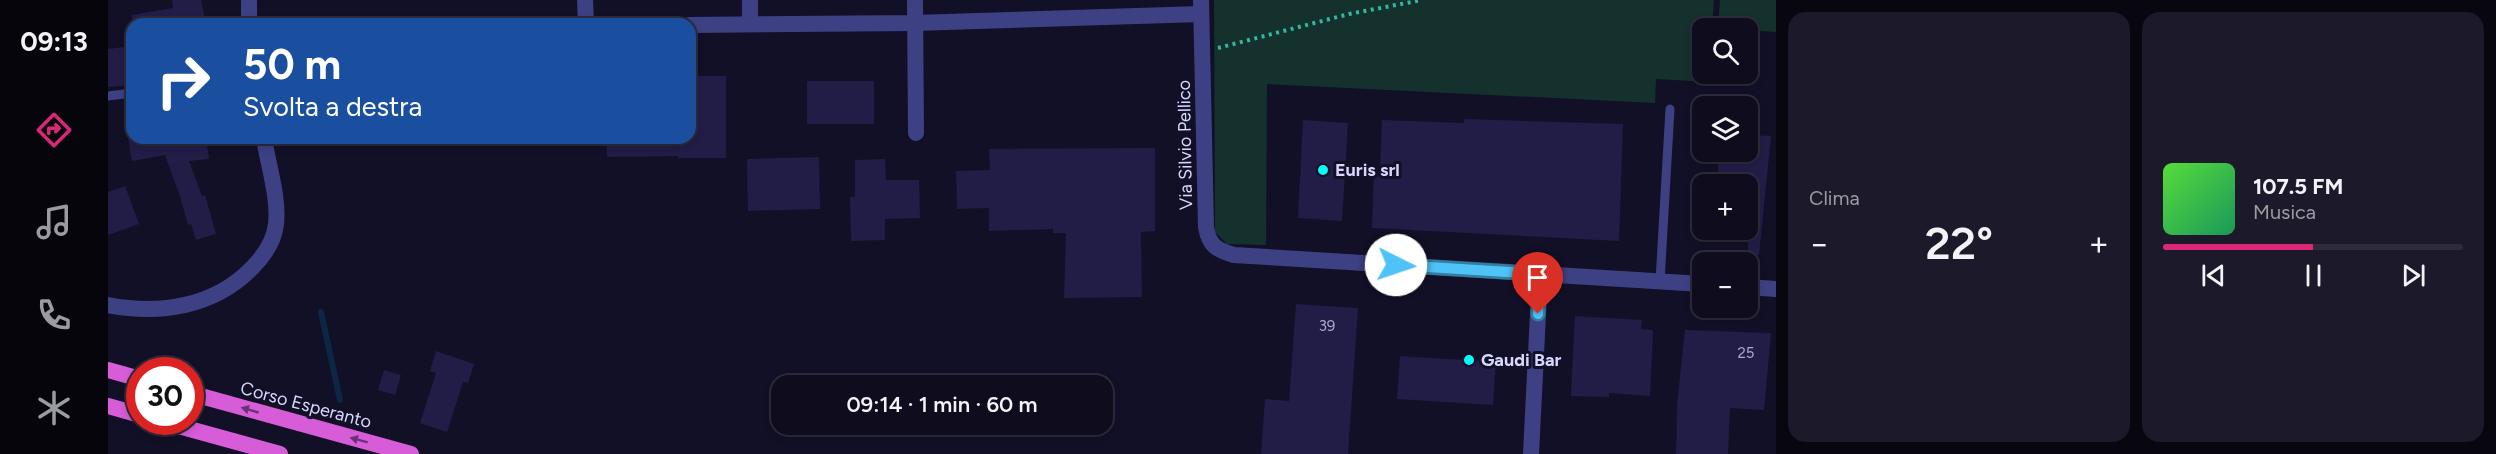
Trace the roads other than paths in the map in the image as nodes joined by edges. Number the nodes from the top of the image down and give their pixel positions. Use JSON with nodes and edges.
{"nodes":[{"id":1,"x":249,"y":0,"type":"edge"},
{"id":2,"x":585,"y":0,"type":"edge"},
{"id":3,"x":750,"y":0,"type":"edge"},
{"id":4,"x":915,"y":0,"type":"edge"},
{"id":5,"x":1077,"y":0,"type":"edge"},
{"id":6,"x":1201,"y":7,"type":"edge"},
{"id":7,"x":1077,"y":17,"type":"junction"},
{"id":8,"x":249,"y":18,"type":"edge"},
{"id":9,"x":586,"y":18,"type":"edge"},
{"id":10,"x":914,"y":23,"type":"junction"},
{"id":11,"x":750,"y":24,"type":"junction"},
{"id":12,"x":696,"y":25,"type":"edge"},
{"id":13,"x":126,"y":94,"type":"edge"},
{"id":14,"x":108,"y":96,"type":"edge"},
{"id":15,"x":1670,"y":109,"type":"dead end"},
{"id":16,"x":916,"y":133,"type":"dead end"},
{"id":17,"x":265,"y":144,"type":"edge"},
{"id":18,"x":1540,"y":274,"type":"junction"},
{"id":19,"x":1660,"y":281,"type":"junction"},
{"id":20,"x":1692,"y":283,"type":"edge"},
{"id":21,"x":1758,"y":288,"type":"edge"},
{"id":22,"x":1776,"y":289,"type":"edge"},
{"id":23,"x":108,"y":305,"type":"edge"},
{"id":24,"x":108,"y":370,"type":"edge"},
{"id":25,"x":126,"y":375,"type":"edge"},
{"id":26,"x":204,"y":397,"type":"edge"},
{"id":27,"x":108,"y":406,"type":"edge"},
{"id":28,"x":126,"y":411,"type":"edge"},
{"id":29,"x":204,"y":433,"type":"edge"},
{"id":30,"x":280,"y":454,"type":"edge"},
{"id":31,"x":411,"y":454,"type":"edge"},
{"id":32,"x":1532,"y":454,"type":"edge"}],
"edges":[{"from":1,"to":8,"type":"street"},
{"from":2,"to":9,"type":"street"},
{"from":3,"to":11,"type":"street"},
{"from":4,"to":10,"type":"street"},
{"from":5,"to":7,"type":"street"},
{"from":6,"to":7,"type":"street"},
{"from":6,"to":18,"type":"street","name":"Via Silvio Pellico"},
{"from":7,"to":10,"type":"street"},
{"from":10,"to":11,"type":"street"},
{"from":10,"to":16,"type":"street"},
{"from":11,"to":12,"type":"street"},
{"from":13,"to":14,"type":"lane"},
{"from":15,"to":19,"type":"lane"},
{"from":17,"to":23,"type":"street"},
{"from":18,"to":19,"type":"street","name":"Via Silvio Pellico"},
{"from":18,"to":32,"type":"street"},
{"from":19,"to":20,"type":"street","name":"Via Silvio Pellico"},
{"from":21,"to":22,"type":"street"},
{"from":24,"to":25,"type":"highway"},
{"from":31,"to":26,"type":"highway","name":"Corso Esperanto","one_way":true},
{"from":27,"to":28,"type":"highway"},
{"from":29,"to":30,"type":"highway"}]}
